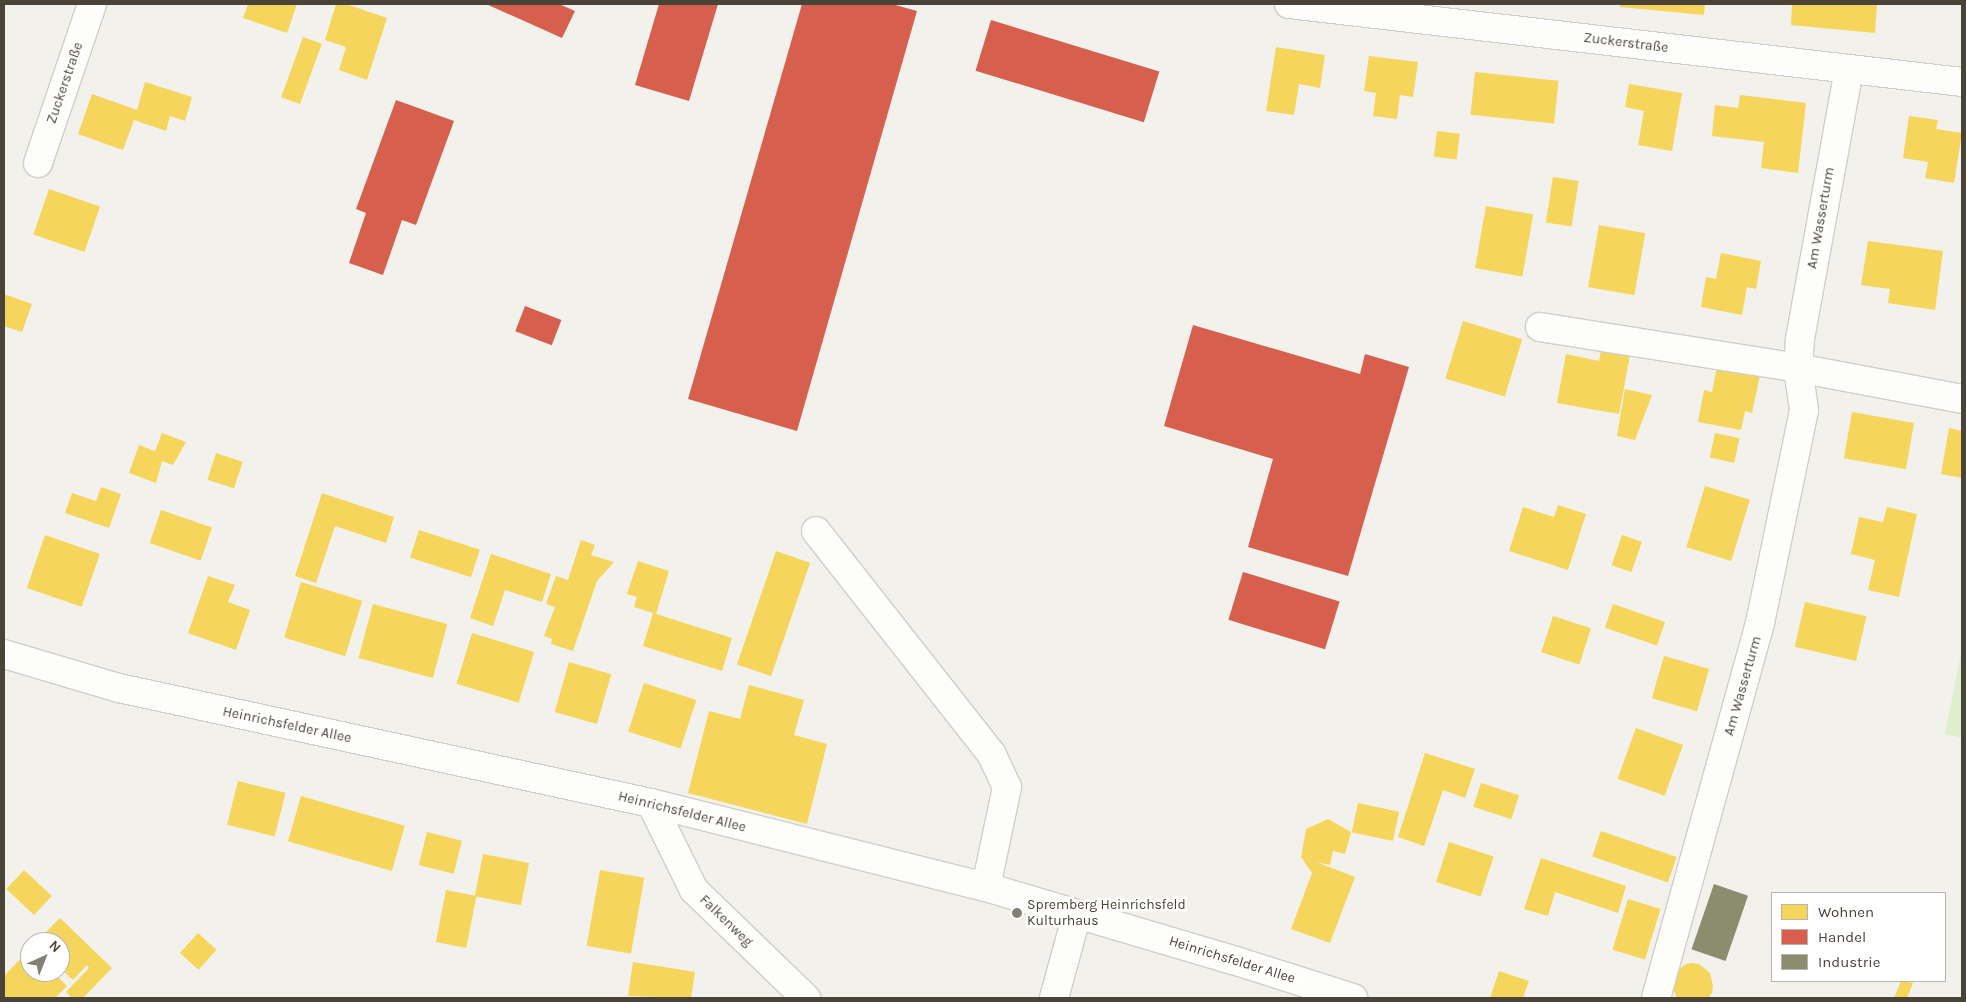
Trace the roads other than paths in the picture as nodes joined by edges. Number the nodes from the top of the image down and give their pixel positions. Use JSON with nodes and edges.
{"nodes":[{"id":1,"x":92,"y":4,"type":"edge"},
{"id":2,"x":1289,"y":4,"type":"edge"},
{"id":3,"x":1849,"y":68,"type":"junction"},
{"id":4,"x":1962,"y":82,"type":"edge"},
{"id":5,"x":38,"y":163,"type":"dead end"},
{"id":6,"x":1540,"y":327,"type":"dead end"},
{"id":7,"x":1798,"y":368,"type":"junction"},
{"id":8,"x":1962,"y":399,"type":"edge"},
{"id":9,"x":816,"y":531,"type":"dead end"},
{"id":10,"x":4,"y":654,"type":"edge"},
{"id":11,"x":651,"y":803,"type":"junction"},
{"id":12,"x":986,"y":887,"type":"junction"},
{"id":13,"x":1077,"y":914,"type":"junction"},
{"id":14,"x":806,"y":998,"type":"edge"},
{"id":15,"x":1054,"y":998,"type":"edge"},
{"id":16,"x":1353,"y":998,"type":"edge"},
{"id":17,"x":1656,"y":998,"type":"edge"}],
"edges":[{"from":1,"to":5,"type":"street","name":"Zuckerstraße"},
{"from":2,"to":3,"type":"street","name":"Zuckerstraße"},
{"from":3,"to":4,"type":"street","name":"Zuckerstraße"},
{"from":3,"to":7,"type":"street","name":"Am Wasserturm"},
{"from":6,"to":7,"type":"street"},
{"from":7,"to":8,"type":"street"},
{"from":7,"to":17,"type":"street","name":"Am Wasserturm"},
{"from":9,"to":12,"type":"street"},
{"from":10,"to":11,"type":"street","name":"Heinrichsfelder Allee"},
{"from":11,"to":12,"type":"street","name":"Heinrichsfelder Allee"},
{"from":11,"to":14,"type":"street","name":"Falkenweg"},
{"from":12,"to":13,"type":"street","name":"Heinrichsfelder Allee"},
{"from":13,"to":15,"type":"street"},
{"from":13,"to":16,"type":"street","name":"Heinrichsfelder Allee"}]}
